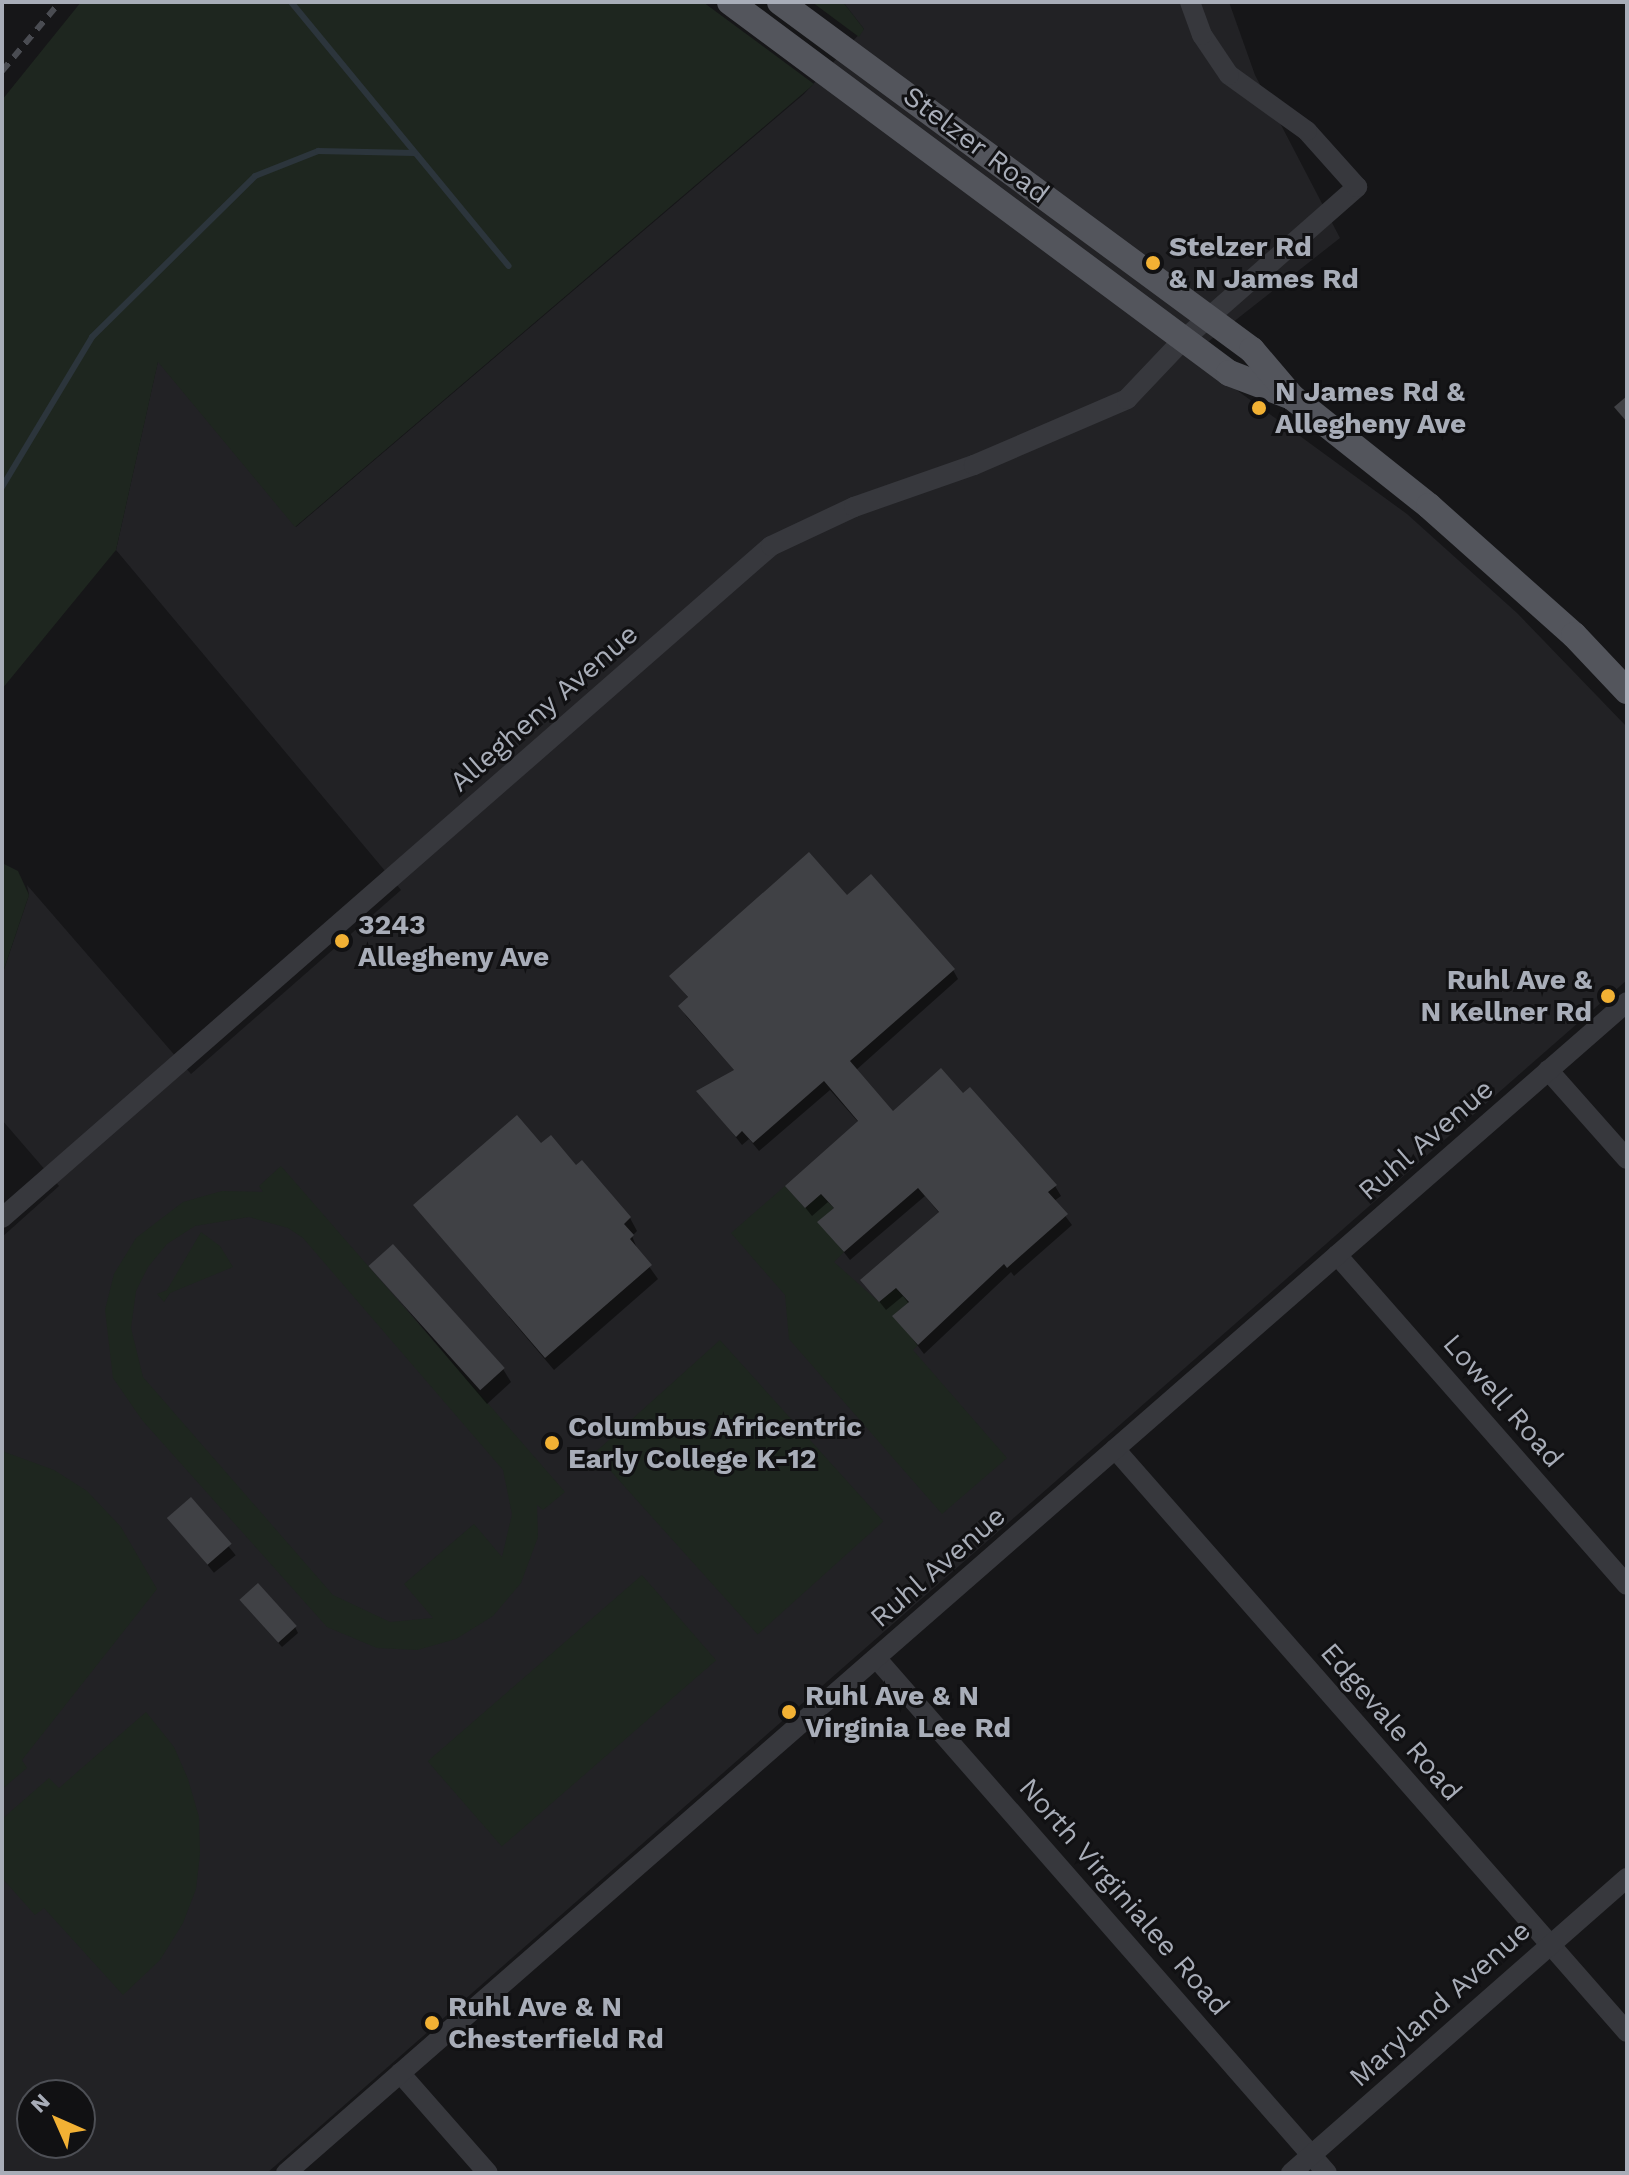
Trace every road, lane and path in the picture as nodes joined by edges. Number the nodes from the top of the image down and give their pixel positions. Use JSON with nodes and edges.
{"nodes":[{"id":1,"x":730,"y":2,"type":"edge"},
{"id":2,"x":780,"y":2,"type":"edge"},
{"id":3,"x":1190,"y":2,"type":"edge"},
{"id":4,"x":1208,"y":319,"type":"junction"},
{"id":5,"x":1183,"y":340,"type":"junction"},
{"id":6,"x":1292,"y":397,"type":"junction"},
{"id":7,"x":1627,"y":691,"type":"edge"},
{"id":8,"x":1627,"y":1002,"type":"edge"},
{"id":9,"x":1548,"y":1070,"type":"junction"},
{"id":10,"x":1627,"y":1159,"type":"edge"},
{"id":11,"x":2,"y":1218,"type":"edge"},
{"id":12,"x":1337,"y":1255,"type":"junction"},
{"id":13,"x":1115,"y":1449,"type":"junction"},
{"id":14,"x":1627,"y":1585,"type":"edge"},
{"id":15,"x":877,"y":1659,"type":"junction"},
{"id":16,"x":1627,"y":1878,"type":"edge"},
{"id":17,"x":1550,"y":1944,"type":"junction"},
{"id":18,"x":1627,"y":2032,"type":"edge"},
{"id":19,"x":400,"y":2073,"type":"junction"},
{"id":20,"x":1311,"y":2155,"type":"junction"},
{"id":21,"x":286,"y":2173,"type":"edge"},
{"id":22,"x":488,"y":2173,"type":"edge"},
{"id":23,"x":1291,"y":2173,"type":"edge"},
{"id":24,"x":1327,"y":2173,"type":"edge"}],
"edges":[{"from":1,"to":5,"type":"main road","name":"Stelzer Road"},
{"from":2,"to":4,"type":"main road","name":"Stelzer Road"},
{"from":3,"to":4,"type":"street","name":"Allegheny Avenue"},
{"from":4,"to":5,"type":"street","name":"Allegheny Avenue"},
{"from":4,"to":6,"type":"main road","name":"Stelzer Road"},
{"from":5,"to":6,"type":"main road","name":"Stelzer Road"},
{"from":5,"to":11,"type":"street","name":"Allegheny Avenue"},
{"from":6,"to":7,"type":"main road"},
{"from":8,"to":9,"type":"street","name":"Ruhl Avenue"},
{"from":9,"to":10,"type":"street"},
{"from":9,"to":12,"type":"street","name":"Ruhl Avenue"},
{"from":12,"to":13,"type":"street","name":"Ruhl Avenue"},
{"from":12,"to":14,"type":"street","name":"Lowell Road"},
{"from":13,"to":15,"type":"street","name":"Ruhl Avenue"},
{"from":13,"to":17,"type":"street","name":"Edgevale Road"},
{"from":15,"to":19,"type":"street","name":"Ruhl Avenue"},
{"from":15,"to":20,"type":"street","name":"North Virginialee Road"},
{"from":16,"to":17,"type":"street","name":"Maryland Avenue"},
{"from":17,"to":18,"type":"street","name":"Edgevale Road"},
{"from":17,"to":20,"type":"street","name":"Maryland Avenue"},
{"from":19,"to":21,"type":"street","name":"Ruhl Avenue"},
{"from":19,"to":22,"type":"street"},
{"from":20,"to":23,"type":"street","name":"Maryland Avenue"},
{"from":20,"to":24,"type":"street","name":"North Virginialee Road"}]}
